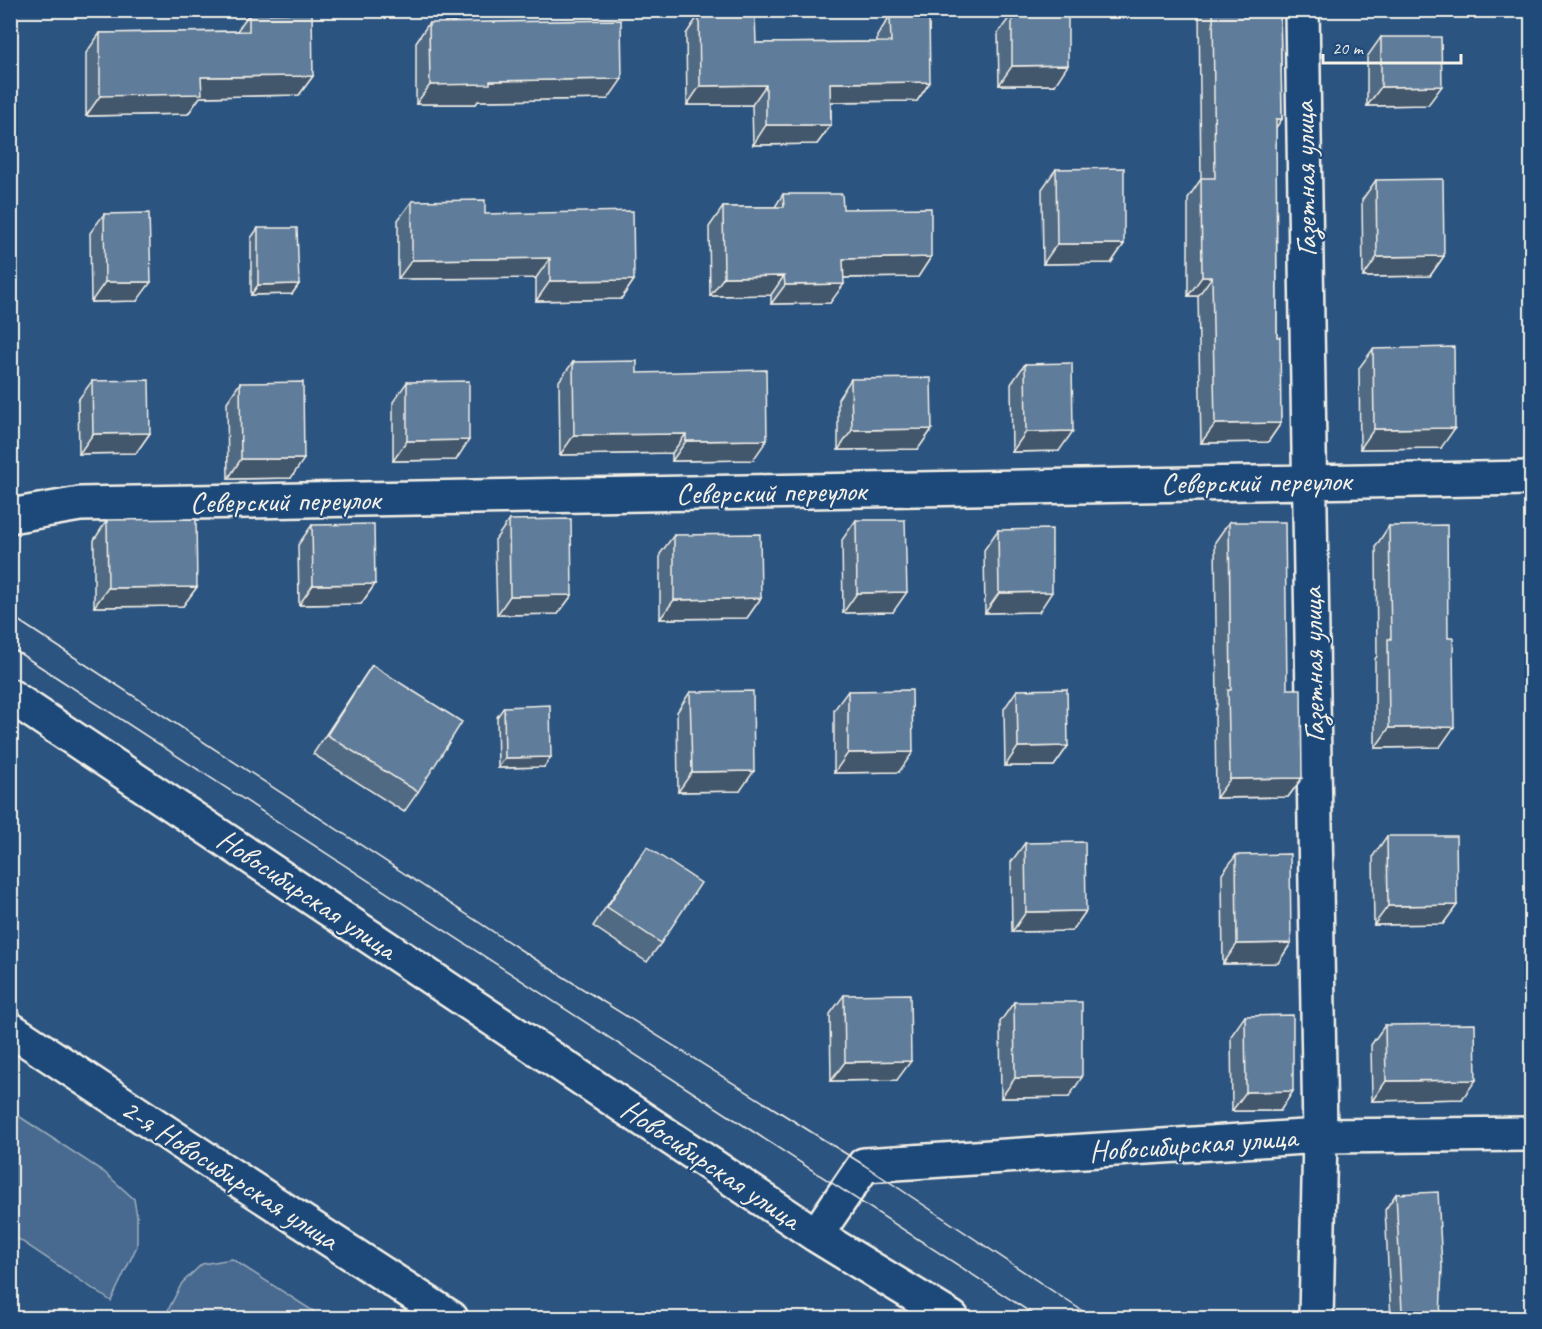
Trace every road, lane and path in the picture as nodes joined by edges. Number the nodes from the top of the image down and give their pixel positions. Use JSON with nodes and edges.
{"nodes":[{"id":1,"x":1302,"y":10,"type":"edge"},
{"id":2,"x":1532,"y":478,"type":"edge"},
{"id":3,"x":1310,"y":481,"type":"junction"},
{"id":4,"x":10,"y":516,"type":"edge"},
{"id":5,"x":10,"y":696,"type":"edge"},
{"id":6,"x":10,"y":1029,"type":"edge"},
{"id":7,"x":1532,"y":1134,"type":"edge"},
{"id":8,"x":1320,"y":1136,"type":"junction"},
{"id":9,"x":816,"y":1235,"type":"junction"},
{"id":10,"x":451,"y":1318,"type":"edge"},
{"id":11,"x":952,"y":1318,"type":"edge"},
{"id":12,"x":1316,"y":1318,"type":"edge"}],
"edges":[{"from":1,"to":3,"type":"street","name":"Газетная улица"},
{"from":2,"to":3,"type":"street","name":"Северский переулок"},
{"from":3,"to":4,"type":"street","name":"Северский переулок"},
{"from":3,"to":8,"type":"street","name":"Газетная улица"},
{"from":5,"to":9,"type":"street","name":"Новосибирская улица"},
{"from":6,"to":10,"type":"street","name":"2-я Новосибирская улица"},
{"from":7,"to":8,"type":"street","name":"Новосибирская улица"},
{"from":8,"to":9,"type":"street","name":"Новосибирская улица"},
{"from":8,"to":12,"type":"street","name":"Газетная улица"},
{"from":9,"to":11,"type":"street"}]}
